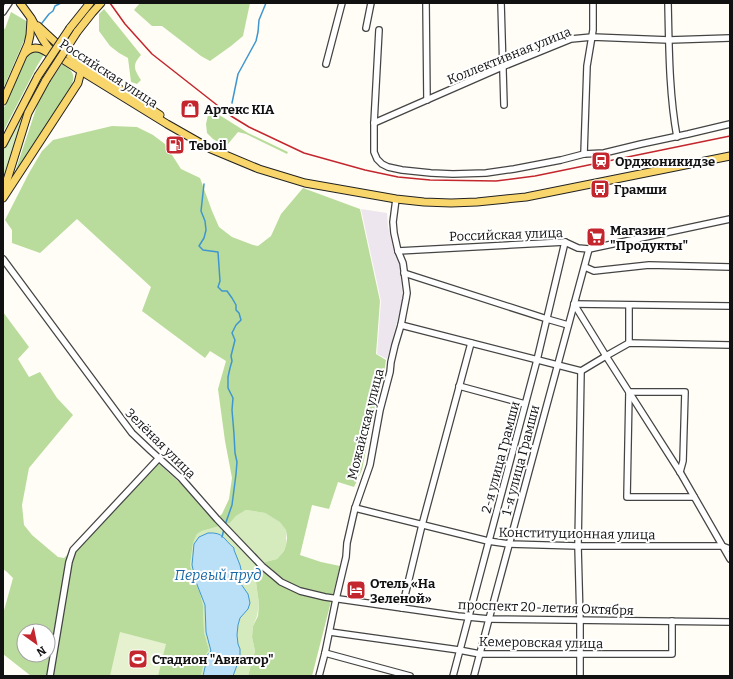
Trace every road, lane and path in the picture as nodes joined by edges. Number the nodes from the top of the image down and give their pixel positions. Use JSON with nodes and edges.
{"nodes":[{"id":1,"x":9,"y":3,"type":"edge"},
{"id":2,"x":20,"y":3,"type":"edge"},
{"id":3,"x":101,"y":3,"type":"edge"},
{"id":4,"x":342,"y":3,"type":"edge"},
{"id":5,"x":371,"y":3,"type":"edge"},
{"id":6,"x":426,"y":3,"type":"edge"},
{"id":7,"x":501,"y":3,"type":"edge"},
{"id":8,"x":593,"y":3,"type":"edge"},
{"id":9,"x":668,"y":3,"type":"edge"},
{"id":10,"x":89,"y":4,"type":"edge"},
{"id":11,"x":3,"y":12,"type":"edge"},
{"id":12,"x":31,"y":18,"type":"junction"},
{"id":13,"x":366,"y":28,"type":"dead end"},
{"id":14,"x":379,"y":30,"type":"dead end"},
{"id":15,"x":592,"y":37,"type":"junction"},
{"id":16,"x":730,"y":38,"type":"edge"},
{"id":17,"x":43,"y":40,"type":"junction"},
{"id":18,"x":669,"y":40,"type":"junction"},
{"id":19,"x":28,"y":44,"type":"junction"},
{"id":20,"x":61,"y":48,"type":"junction"},
{"id":21,"x":25,"y":53,"type":"junction"},
{"id":22,"x":326,"y":64,"type":"dead end"},
{"id":23,"x":80,"y":67,"type":"junction"},
{"id":24,"x":502,"y":67,"type":"junction"},
{"id":25,"x":96,"y":80,"type":"junction"},
{"id":26,"x":78,"y":83,"type":"junction"},
{"id":27,"x":427,"y":100,"type":"junction"},
{"id":28,"x":3,"y":101,"type":"edge"},
{"id":29,"x":504,"y":105,"type":"dead end"},
{"id":30,"x":374,"y":123,"type":"junction"},
{"id":31,"x":730,"y":124,"type":"edge"},
{"id":32,"x":677,"y":137,"type":"junction"},
{"id":33,"x":3,"y":144,"type":"edge"},
{"id":34,"x":730,"y":151,"type":"edge"},
{"id":35,"x":584,"y":154,"type":"junction"},
{"id":36,"x":730,"y":156,"type":"edge"},
{"id":37,"x":3,"y":193,"type":"edge"},
{"id":38,"x":3,"y":198,"type":"edge"},
{"id":39,"x":396,"y":199,"type":"junction"},
{"id":40,"x":730,"y":219,"type":"edge"},
{"id":41,"x":565,"y":242,"type":"junction"},
{"id":42,"x":589,"y":249,"type":"junction"},
{"id":43,"x":398,"y":251,"type":"junction"},
{"id":44,"x":3,"y":259,"type":"edge"},
{"id":45,"x":585,"y":267,"type":"junction"},
{"id":46,"x":730,"y":267,"type":"edge"},
{"id":47,"x":404,"y":274,"type":"junction"},
{"id":48,"x":574,"y":304,"type":"junction"},
{"id":49,"x":629,"y":305,"type":"junction"},
{"id":50,"x":730,"y":306,"type":"edge"},
{"id":51,"x":547,"y":319,"type":"junction"},
{"id":52,"x":401,"y":325,"type":"junction"},
{"id":53,"x":568,"y":325,"type":"junction"},
{"id":54,"x":471,"y":343,"type":"junction"},
{"id":55,"x":629,"y":343,"type":"junction"},
{"id":56,"x":730,"y":344,"type":"edge"},
{"id":57,"x":606,"y":356,"type":"junction"},
{"id":58,"x":537,"y":360,"type":"junction"},
{"id":59,"x":557,"y":365,"type":"junction"},
{"id":60,"x":581,"y":371,"type":"junction"},
{"id":61,"x":459,"y":386,"type":"junction"},
{"id":62,"x":628,"y":392,"type":"junction"},
{"id":63,"x":525,"y":404,"type":"junction"},
{"id":64,"x":159,"y":458,"type":"junction"},
{"id":65,"x":680,"y":472,"type":"junction"},
{"id":66,"x":694,"y":497,"type":"junction"},
{"id":67,"x":355,"y":508,"type":"junction"},
{"id":68,"x":422,"y":525,"type":"junction"},
{"id":69,"x":488,"y":541,"type":"junction"},
{"id":70,"x":509,"y":544,"type":"junction"},
{"id":71,"x":578,"y":546,"type":"junction"},
{"id":72,"x":722,"y":546,"type":"junction"},
{"id":73,"x":730,"y":549,"type":"edge"},
{"id":74,"x":730,"y":559,"type":"edge"},
{"id":75,"x":337,"y":599,"type":"junction"},
{"id":76,"x":402,"y":608,"type":"junction"},
{"id":77,"x":468,"y":617,"type":"junction"},
{"id":78,"x":488,"y":619,"type":"junction"},
{"id":79,"x":580,"y":621,"type":"junction"},
{"id":80,"x":672,"y":621,"type":"junction"},
{"id":81,"x":730,"y":622,"type":"edge"},
{"id":82,"x":330,"y":632,"type":"junction"},
{"id":83,"x":459,"y":650,"type":"junction"},
{"id":84,"x":325,"y":653,"type":"junction"},
{"id":85,"x":480,"y":654,"type":"junction"},
{"id":86,"x":580,"y":654,"type":"junction"},
{"id":87,"x":50,"y":676,"type":"edge"},
{"id":88,"x":319,"y":676,"type":"edge"},
{"id":89,"x":410,"y":676,"type":"edge"},
{"id":90,"x":452,"y":676,"type":"edge"},
{"id":91,"x":474,"y":676,"type":"edge"},
{"id":92,"x":580,"y":676,"type":"edge"}],
"edges":[{"from":1,"to":11,"type":"street"},
{"from":2,"to":12,"type":"main road"},
{"from":3,"to":37,"type":"main road","bridge":true},
{"from":4,"to":22,"type":"street"},
{"from":5,"to":13,"type":"street"},
{"from":6,"to":27,"type":"street"},
{"from":7,"to":24,"type":"street"},
{"from":8,"to":15,"type":"street"},
{"from":9,"to":18,"type":"street"},
{"from":10,"to":33,"type":"main road","bridge":true},
{"from":12,"to":17,"type":"main road","name":"Российская улица"},
{"from":12,"to":19,"type":"main road"},
{"from":12,"to":20,"type":"main road","name":"Российская улица"},
{"from":14,"to":30,"type":"street"},
{"from":15,"to":18,"type":"street","name":"Коллективная улица"},
{"from":15,"to":24,"type":"street","name":"Коллективная улица"},
{"from":15,"to":35,"type":"street"},
{"from":16,"to":18,"type":"street","name":"Коллективная улица"},
{"from":17,"to":19,"type":"main road"},
{"from":17,"to":20,"type":"main road"},
{"from":17,"to":23,"type":"main road","name":"Российская улица"},
{"from":18,"to":32,"type":"street"},
{"from":19,"to":21,"type":"main road"},
{"from":20,"to":23,"type":"main road","name":"Российская улица"},
{"from":21,"to":26,"type":"main road"},
{"from":21,"to":28,"type":"main road"},
{"from":23,"to":25,"type":"main road","name":"Российская улица"},
{"from":23,"to":26,"type":"main road"},
{"from":23,"to":34,"type":"main road","name":"Российская улица"},
{"from":24,"to":27,"type":"street","name":"Коллективная улица"},
{"from":24,"to":29,"type":"street"},
{"from":25,"to":26,"type":"main road"},
{"from":25,"to":39,"type":"main road","name":"Российская улица"},
{"from":26,"to":38,"type":"main road"},
{"from":27,"to":30,"type":"street","name":"Коллективная улица"},
{"from":30,"to":35,"type":"street"},
{"from":31,"to":32,"type":"street"},
{"from":32,"to":35,"type":"street"},
{"from":36,"to":39,"type":"main road","name":"Российская улица"},
{"from":39,"to":43,"type":"street","name":"Можайская улица"},
{"from":40,"to":42,"type":"street","name":"Российская улица"},
{"from":41,"to":42,"type":"street","name":"Российская улица"},
{"from":41,"to":43,"type":"street","name":"Российская улица"},
{"from":41,"to":51,"type":"street","name":"2-я улица Грамши"},
{"from":42,"to":45,"type":"street","name":"1-я улица Грамши"},
{"from":43,"to":47,"type":"street","name":"Можайская улица"},
{"from":44,"to":64,"type":"street","name":"Зелёная улица"},
{"from":45,"to":46,"type":"street"},
{"from":45,"to":48,"type":"street","name":"1-я улица Грамши"},
{"from":47,"to":51,"type":"street"},
{"from":47,"to":52,"type":"street","name":"Можайская улица"},
{"from":48,"to":49,"type":"street"},
{"from":48,"to":53,"type":"street","name":"1-я улица Грамши"},
{"from":48,"to":57,"type":"street"},
{"from":49,"to":50,"type":"street"},
{"from":49,"to":55,"type":"street"},
{"from":51,"to":53,"type":"street"},
{"from":51,"to":58,"type":"street","name":"2-я улица Грамши"},
{"from":52,"to":54,"type":"street"},
{"from":52,"to":67,"type":"street","name":"Можайская улица"},
{"from":53,"to":59,"type":"street","name":"1-я улица Грамши"},
{"from":54,"to":58,"type":"street"},
{"from":54,"to":61,"type":"street"},
{"from":55,"to":56,"type":"street"},
{"from":55,"to":57,"type":"street"},
{"from":57,"to":60,"type":"street"},
{"from":57,"to":62,"type":"street"},
{"from":58,"to":59,"type":"street"},
{"from":58,"to":63,"type":"street","name":"2-я улица Грамши"},
{"from":59,"to":60,"type":"street"},
{"from":59,"to":70,"type":"street","name":"1-я улица Грамши"},
{"from":60,"to":71,"type":"street"},
{"from":61,"to":63,"type":"street"},
{"from":61,"to":68,"type":"street"},
{"from":62,"to":65,"type":"street"},
{"from":62,"to":65,"type":"street"},
{"from":62,"to":66,"type":"street"},
{"from":63,"to":69,"type":"street","name":"2-я улица Грамши"},
{"from":64,"to":75,"type":"street","name":"Зелёная улица"},
{"from":64,"to":87,"type":"street"},
{"from":65,"to":66,"type":"street"},
{"from":66,"to":72,"type":"street"},
{"from":67,"to":68,"type":"street","name":"Конституционная улица"},
{"from":67,"to":75,"type":"street","name":"Можайская улица"},
{"from":68,"to":69,"type":"street","name":"Конституционная улица"},
{"from":68,"to":76,"type":"street"},
{"from":69,"to":70,"type":"street","name":"Конституционная улица"},
{"from":69,"to":77,"type":"street","name":"2-я улица Грамши"},
{"from":70,"to":71,"type":"street","name":"Конституционная улица"},
{"from":70,"to":78,"type":"street","name":"1-я улица Грамши"},
{"from":71,"to":72,"type":"street","name":"Конституционная улица"},
{"from":71,"to":79,"type":"street"},
{"from":72,"to":73,"type":"street","name":"Конституционная улица"},
{"from":72,"to":74,"type":"street"},
{"from":75,"to":76,"type":"street","name":"проспект 20-летия Октября"},
{"from":75,"to":82,"type":"street","name":"Можайская улица"},
{"from":76,"to":77,"type":"street","name":"проспект 20-летия Октября"},
{"from":77,"to":78,"type":"street","name":"проспект 20-летия Октября"},
{"from":77,"to":83,"type":"street","name":"2-я улица Грамши"},
{"from":78,"to":79,"type":"street","name":"проспект 20-летия Октября"},
{"from":78,"to":85,"type":"street","name":"1-я улица Грамши"},
{"from":79,"to":80,"type":"street","name":"проспект 20-летия Октября"},
{"from":79,"to":86,"type":"street"},
{"from":80,"to":81,"type":"street","name":"проспект 20-летия Октября"},
{"from":80,"to":86,"type":"street","name":"Кемеровская улица"},
{"from":82,"to":83,"type":"street","name":"Кемеровская улица"},
{"from":82,"to":84,"type":"street","name":"Можайская улица"},
{"from":83,"to":85,"type":"street","name":"Кемеровская улица"},
{"from":83,"to":90,"type":"street","name":"2-я улица Грамши"},
{"from":84,"to":88,"type":"street","name":"Можайская улица"},
{"from":84,"to":89,"type":"street"},
{"from":85,"to":86,"type":"street","name":"Кемеровская улица"},
{"from":85,"to":91,"type":"street","name":"1-я улица Грамши"},
{"from":86,"to":92,"type":"street"}]}
